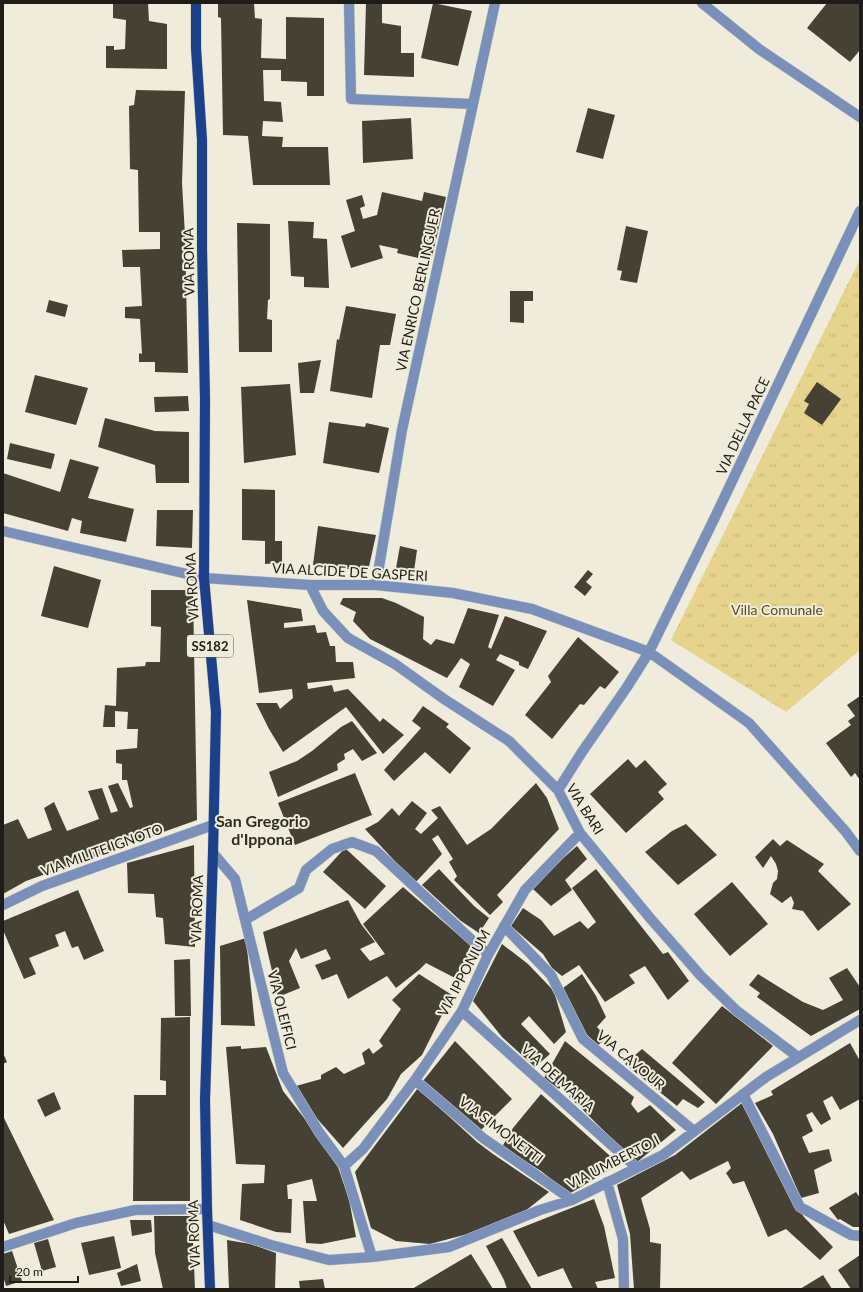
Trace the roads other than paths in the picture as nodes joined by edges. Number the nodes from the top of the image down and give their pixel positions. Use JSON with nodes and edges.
{"nodes":[{"id":1,"x":196,"y":3,"type":"edge"},
{"id":2,"x":349,"y":3,"type":"edge"},
{"id":3,"x":496,"y":3,"type":"edge"},
{"id":4,"x":702,"y":3,"type":"edge"},
{"id":5,"x":473,"y":104,"type":"junction"},
{"id":6,"x":860,"y":117,"type":"edge"},
{"id":7,"x":860,"y":211,"type":"edge"},
{"id":8,"x":3,"y":531,"type":"edge"},
{"id":9,"x":204,"y":578,"type":"junction"},
{"id":10,"x":310,"y":585,"type":"junction"},
{"id":11,"x":376,"y":585,"type":"junction"},
{"id":12,"x":649,"y":652,"type":"junction"},
{"id":13,"x":558,"y":790,"type":"junction"},
{"id":14,"x":213,"y":825,"type":"junction"},
{"id":15,"x":580,"y":833,"type":"junction"},
{"id":16,"x":860,"y":851,"type":"edge"},
{"id":17,"x":213,"y":853,"type":"junction"},
{"id":18,"x":3,"y":905,"type":"edge"},
{"id":19,"x":245,"y":920,"type":"junction"},
{"id":20,"x":504,"y":926,"type":"junction"},
{"id":21,"x":488,"y":955,"type":"junction"},
{"id":22,"x":462,"y":1011,"type":"junction"},
{"id":23,"x":860,"y":1020,"type":"edge"},
{"id":24,"x":798,"y":1057,"type":"junction"},
{"id":25,"x":415,"y":1080,"type":"junction"},
{"id":26,"x":744,"y":1094,"type":"junction"},
{"id":27,"x":694,"y":1130,"type":"junction"},
{"id":28,"x":344,"y":1166,"type":"junction"},
{"id":29,"x":636,"y":1167,"type":"junction"},
{"id":30,"x":607,"y":1182,"type":"junction"},
{"id":31,"x":572,"y":1200,"type":"junction"},
{"id":32,"x":207,"y":1209,"type":"junction"},
{"id":33,"x":208,"y":1225,"type":"junction"},
{"id":34,"x":860,"y":1236,"type":"edge"},
{"id":35,"x":3,"y":1247,"type":"edge"},
{"id":36,"x":372,"y":1257,"type":"junction"},
{"id":37,"x":210,"y":1289,"type":"edge"},
{"id":38,"x":624,"y":1289,"type":"edge"}],
"edges":[{"from":1,"to":9,"type":"main road","name":"VIA ROMA","number":"SS182"},
{"from":2,"to":5,"type":"street"},
{"from":3,"to":5,"type":"street","name":"VIA ENRICO BERLINGUER"},
{"from":4,"to":6,"type":"street"},
{"from":5,"to":11,"type":"street","name":"VIA ENRICO BERLINGUER"},
{"from":7,"to":12,"type":"street","name":"VIA DELLA PACE"},
{"from":8,"to":9,"type":"street","name":"VIA ALCIDE DE GASPERI"},
{"from":9,"to":10,"type":"street","name":"VIA ALCIDE DE GASPERI"},
{"from":9,"to":14,"type":"main road","name":"VIA ROMA","number":"SS182"},
{"from":10,"to":11,"type":"street","name":"VIA ALCIDE DE GASPERI"},
{"from":10,"to":13,"type":"street","name":"VIA BARI"},
{"from":11,"to":12,"type":"street","name":"VIA ALCIDE DE GASPERI"},
{"from":12,"to":13,"type":"street","name":"VIA DELLA PACE"},
{"from":12,"to":16,"type":"street","name":"VIA ALCIDE DE GASPERI"},
{"from":13,"to":15,"type":"street","name":"VIA BARI"},
{"from":14,"to":17,"type":"main road","name":"VIA ROMA","number":"SS182"},
{"from":14,"to":18,"type":"street","name":"VIA MILITE IGNOTO"},
{"from":15,"to":20,"type":"street","name":"VIA IPPONIUM"},
{"from":15,"to":24,"type":"street","name":"VIA BARI"},
{"from":17,"to":19,"type":"street","name":"VIA OLEIFICI"},
{"from":17,"to":32,"type":"main road","name":"VIA ROMA","number":"SS182"},
{"from":19,"to":21,"type":"street"},
{"from":19,"to":28,"type":"street","name":"VIA OLEIFICI"},
{"from":20,"to":21,"type":"street","name":"VIA IPPONIUM"},
{"from":20,"to":27,"type":"street","name":"VIA CAVOUR"},
{"from":21,"to":22,"type":"street","name":"VIA IPPONIUM"},
{"from":22,"to":25,"type":"street","name":"VIA IPPONIUM"},
{"from":22,"to":29,"type":"street","name":"VIA DE MARIA"},
{"from":23,"to":24,"type":"street","name":"VIA UMBERTO I"},
{"from":24,"to":26,"type":"street","name":"VIA UMBERTO I"},
{"from":25,"to":28,"type":"street","name":"VIA IPPONIUM"},
{"from":25,"to":31,"type":"street","name":"VIA SIMONETTI"},
{"from":26,"to":27,"type":"street","name":"VIA UMBERTO I"},
{"from":26,"to":34,"type":"street"},
{"from":27,"to":29,"type":"street","name":"VIA UMBERTO I"},
{"from":28,"to":36,"type":"street","name":"VIA OLEIFICI"},
{"from":29,"to":30,"type":"street","name":"VIA UMBERTO I"},
{"from":30,"to":31,"type":"street","name":"VIA UMBERTO I"},
{"from":30,"to":38,"type":"street"},
{"from":31,"to":36,"type":"street","name":"VIA UMBERTO I"},
{"from":32,"to":33,"type":"main road","name":"VIA ROMA","number":"SS182"},
{"from":32,"to":35,"type":"street"},
{"from":33,"to":36,"type":"street","name":"VIA UMBERTO I"},
{"from":33,"to":37,"type":"main road","name":"VIA ROMA","number":"SS182"}]}
